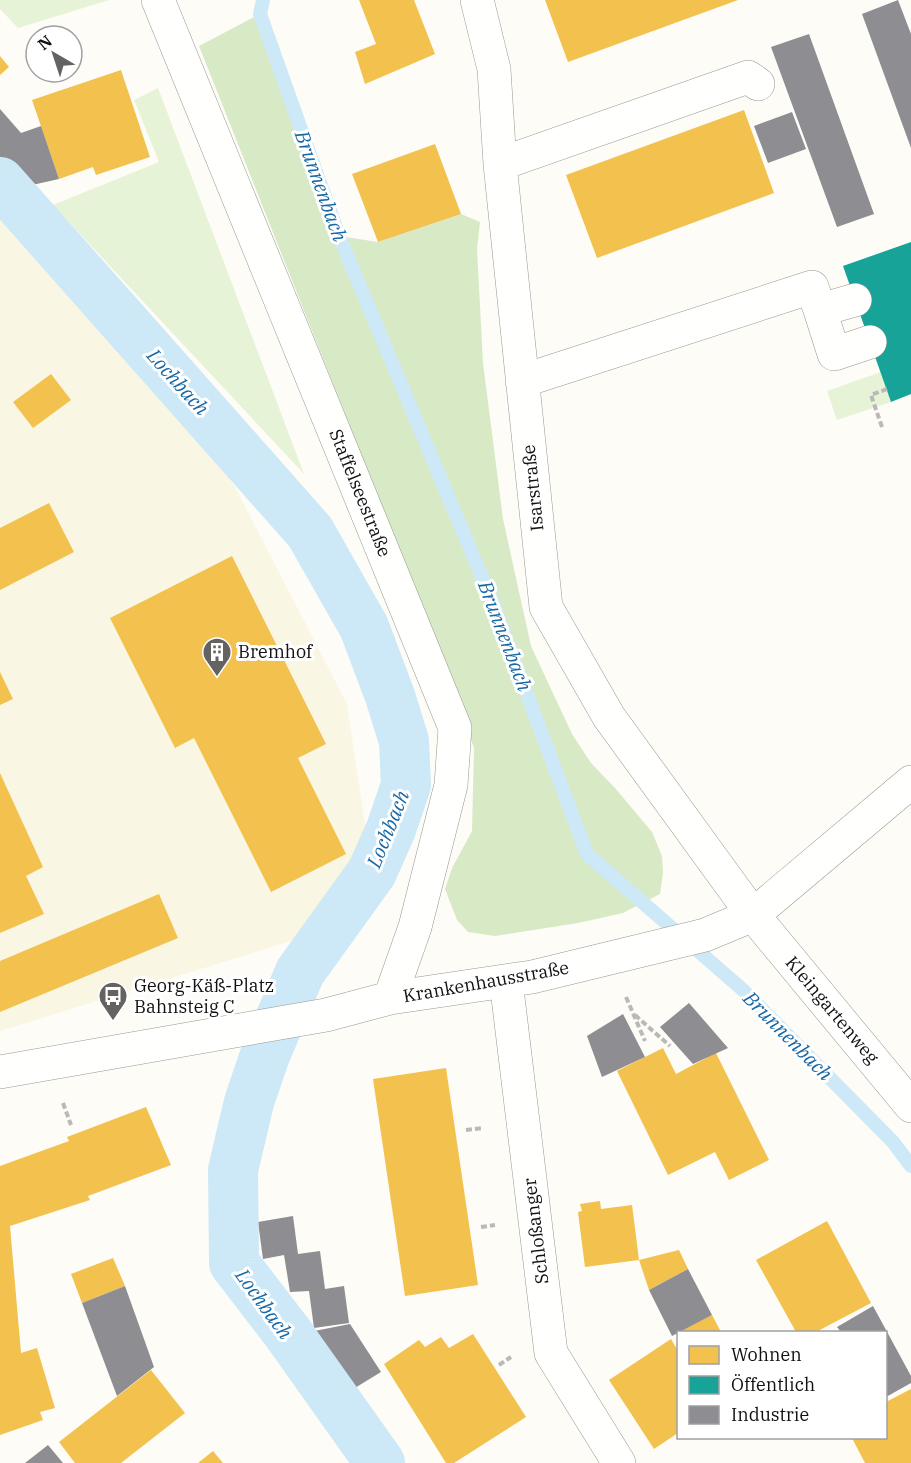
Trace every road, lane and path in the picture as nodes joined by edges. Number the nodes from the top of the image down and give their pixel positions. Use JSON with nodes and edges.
{"nodes":[{"id":1,"x":477,"y":0,"type":"edge"},
{"id":2,"x":165,"y":7,"type":"edge"},
{"id":3,"x":758,"y":84,"type":"dead end"},
{"id":4,"x":500,"y":165,"type":"junction"},
{"id":5,"x":855,"y":300,"type":"dead end"},
{"id":6,"x":820,"y":310,"type":"junction"},
{"id":7,"x":870,"y":342,"type":"dead end"},
{"id":8,"x":522,"y":381,"type":"junction"},
{"id":9,"x":887,"y":389,"type":"dead end"},
{"id":10,"x":882,"y":427,"type":"dead end"},
{"id":11,"x":911,"y":782,"type":"edge"},
{"id":12,"x":753,"y":915,"type":"junction"},
{"id":13,"x":519,"y":979,"type":"junction"},
{"id":14,"x":390,"y":998,"type":"junction"},
{"id":15,"x":633,"y":1014,"type":"dead end"},
{"id":16,"x":670,"y":1046,"type":"dead end"},
{"id":17,"x":4,"y":1075,"type":"edge"},
{"id":18,"x":911,"y":1106,"type":"edge"},
{"id":19,"x":619,"y":1463,"type":"edge"}],
"edges":[{"from":1,"to":4,"type":"street","name":"Isarstraße"},
{"from":2,"to":14,"type":"street","name":"Staffelseestraße"},
{"from":3,"to":4,"type":"street"},
{"from":4,"to":8,"type":"street","name":"Isarstraße"},
{"from":5,"to":6,"type":"street"},
{"from":6,"to":7,"type":"street"},
{"from":6,"to":8,"type":"street"},
{"from":8,"to":12,"type":"street","name":"Isarstraße"},
{"from":9,"to":10,"type":"path"},
{"from":11,"to":12,"type":"street","name":"Krankenhausstraße"},
{"from":12,"to":13,"type":"street","name":"Krankenhausstraße"},
{"from":12,"to":18,"type":"street","name":"Kleingartenweg"},
{"from":13,"to":14,"type":"street","name":"Krankenhausstraße"},
{"from":13,"to":19,"type":"street","name":"Schloßanger"},
{"from":14,"to":17,"type":"street","name":"Krankenhausstraße"},
{"from":15,"to":16,"type":"path"}]}
